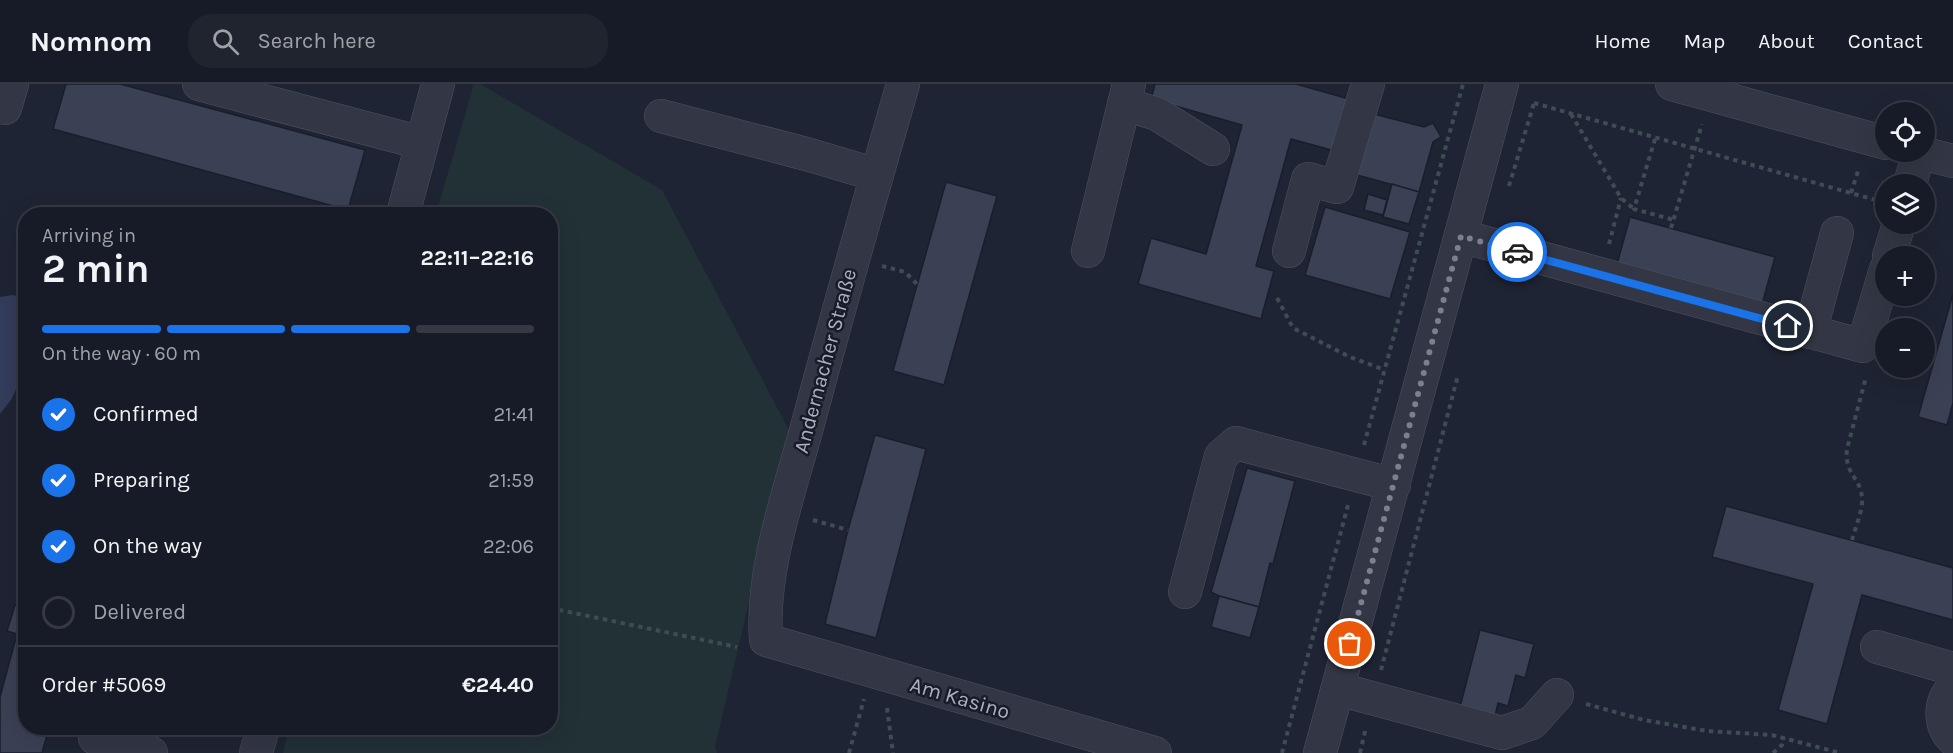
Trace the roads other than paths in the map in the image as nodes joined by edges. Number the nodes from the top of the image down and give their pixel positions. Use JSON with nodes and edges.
{"nodes":[{"id":1,"x":199,"y":84,"type":"edge"},
{"id":2,"x":438,"y":84,"type":"edge"},
{"id":3,"x":903,"y":84,"type":"edge"},
{"id":4,"x":1368,"y":84,"type":"edge"},
{"id":5,"x":1672,"y":84,"type":"edge"},
{"id":6,"x":1501,"y":89,"type":"edge"},
{"id":7,"x":1126,"y":94,"type":"edge"},
{"id":8,"x":661,"y":116,"type":"dead end"},
{"id":9,"x":1875,"y":139,"type":"edge"},
{"id":10,"x":422,"y":143,"type":"junction"},
{"id":11,"x":1213,"y":149,"type":"dead end"},
{"id":12,"x":1935,"y":156,"type":"edge"},
{"id":13,"x":1953,"y":161,"type":"edge"},
{"id":14,"x":877,"y":175,"type":"junction"},
{"id":15,"x":405,"y":207,"type":"edge"},
{"id":16,"x":1837,"y":233,"type":"dead end"},
{"id":17,"x":1461,"y":236,"type":"junction"},
{"id":18,"x":1088,"y":251,"type":"dead end"},
{"id":19,"x":1289,"y":251,"type":"dead end"},
{"id":20,"x":1875,"y":306,"type":"edge"},
{"id":21,"x":1810,"y":332,"type":"junction"},
{"id":22,"x":1394,"y":485,"type":"junction"},
{"id":23,"x":1185,"y":592,"type":"dead end"},
{"id":24,"x":766,"y":640,"type":"joint"},
{"id":25,"x":1876,"y":647,"type":"dead end"},
{"id":26,"x":1953,"y":669,"type":"edge"},
{"id":27,"x":1953,"y":688,"type":"edge"},
{"id":28,"x":1338,"y":690,"type":"junction"},
{"id":29,"x":1557,"y":695,"type":"road end"},
{"id":30,"x":261,"y":735,"type":"edge"},
{"id":31,"x":95,"y":738,"type":"dead end"},
{"id":32,"x":1953,"y":739,"type":"edge"},
{"id":33,"x":151,"y":753,"type":"edge"},
{"id":34,"x":256,"y":753,"type":"edge"},
{"id":35,"x":1155,"y":753,"type":"edge"},
{"id":36,"x":1320,"y":753,"type":"edge"}],
"edges":[{"from":1,"to":10,"type":"lane"},
{"from":2,"to":10,"type":"lane"},
{"from":3,"to":14,"type":"lane","name":"Andernacher Straße"},
{"from":4,"to":19,"type":"lane"},
{"from":5,"to":9,"type":"lane"},
{"from":6,"to":17,"type":"lane"},
{"from":7,"to":11,"type":"lane"},
{"from":7,"to":18,"type":"lane"},
{"from":8,"to":14,"type":"lane"},
{"from":10,"to":15,"type":"lane"},
{"from":12,"to":13,"type":"lane"},
{"from":14,"to":24,"type":"lane","name":"Andernacher Straße"},
{"from":16,"to":21,"type":"lane"},
{"from":17,"to":21,"type":"lane"},
{"from":17,"to":22,"type":"lane"},
{"from":20,"to":21,"type":"lane"},
{"from":22,"to":23,"type":"lane"},
{"from":22,"to":28,"type":"lane"},
{"from":24,"to":35,"type":"lane","name":"Am Kasino"},
{"from":25,"to":26,"type":"lane"},
{"from":27,"to":32,"type":"lane"},
{"from":28,"to":29,"type":"lane"},
{"from":28,"to":36,"type":"lane"},
{"from":30,"to":34,"type":"lane"},
{"from":31,"to":33,"type":"lane"}]}
